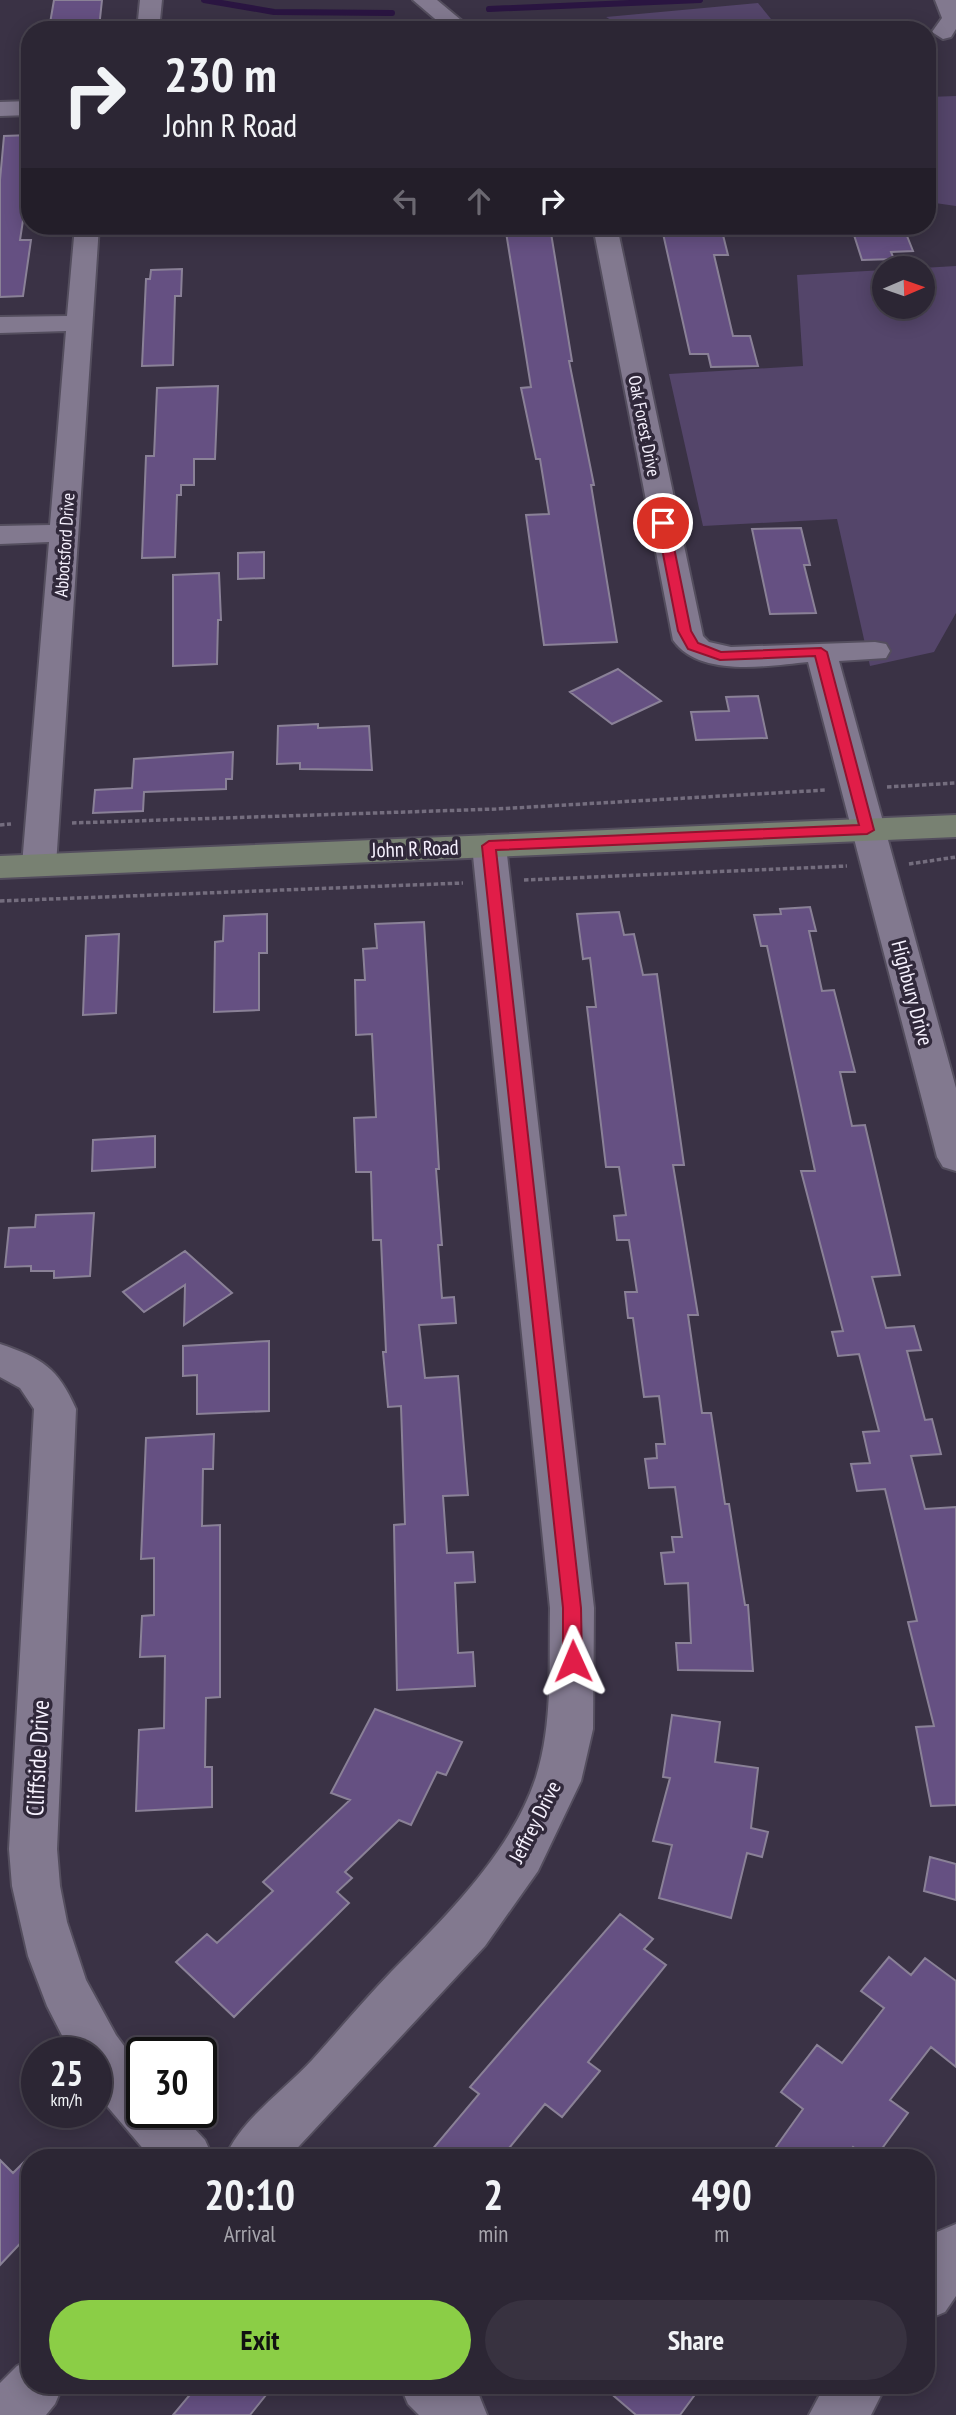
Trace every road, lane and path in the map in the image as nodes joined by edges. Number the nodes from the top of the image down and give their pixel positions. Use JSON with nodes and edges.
{"nodes":[{"id":1,"x":150,"y":0,"type":"edge"},
{"id":2,"x":424,"y":0,"type":"edge"},
{"id":3,"x":946,"y":0,"type":"edge"},
{"id":4,"x":149,"y":21,"type":"edge"},
{"id":5,"x":451,"y":21,"type":"edge"},
{"id":6,"x":943,"y":32,"type":"dead end"},
{"id":7,"x":21,"y":108,"type":"edge"},
{"id":8,"x":0,"y":109,"type":"edge"},
{"id":9,"x":86,"y":235,"type":"edge"},
{"id":10,"x":606,"y":235,"type":"edge"},
{"id":11,"x":80,"y":323,"type":"junction"},
{"id":12,"x":0,"y":325,"type":"edge"},
{"id":13,"x":66,"y":533,"type":"junction"},
{"id":14,"x":0,"y":535,"type":"edge"},
{"id":15,"x":875,"y":651,"type":"dead end"},
{"id":16,"x":821,"y":652,"type":"junction"},
{"id":17,"x":956,"y":783,"type":"edge"},
{"id":18,"x":876,"y":788,"type":"dead end"},
{"id":19,"x":814,"y":790,"type":"dead end"},
{"id":20,"x":82,"y":822,"type":"dead end"},
{"id":21,"x":956,"y":826,"type":"edge"},
{"id":22,"x":867,"y":830,"type":"junction"},
{"id":23,"x":489,"y":846,"type":"junction"},
{"id":24,"x":956,"y":857,"type":"edge"},
{"id":25,"x":903,"y":864,"type":"dead end"},
{"id":26,"x":39,"y":865,"type":"junction"},
{"id":27,"x":853,"y":866,"type":"dead end"},
{"id":28,"x":0,"y":867,"type":"edge"},
{"id":29,"x":523,"y":880,"type":"dead end"},
{"id":30,"x":467,"y":883,"type":"dead end"},
{"id":31,"x":0,"y":901,"type":"edge"},
{"id":32,"x":956,"y":1157,"type":"edge"},
{"id":33,"x":0,"y":1360,"type":"edge"},
{"id":34,"x":126,"y":2090,"type":"edge"},
{"id":35,"x":158,"y":2128,"type":"edge"},
{"id":36,"x":178,"y":2149,"type":"edge"},
{"id":37,"x":260,"y":2149,"type":"edge"},
{"id":38,"x":956,"y":2251,"type":"edge"},
{"id":39,"x":935,"y":2280,"type":"edge"},
{"id":40,"x":28,"y":2394,"type":"edge"},
{"id":41,"x":437,"y":2394,"type":"edge"},
{"id":42,"x":852,"y":2394,"type":"edge"},
{"id":43,"x":8,"y":2415,"type":"edge"},
{"id":44,"x":459,"y":2415,"type":"edge"},
{"id":45,"x":837,"y":2415,"type":"edge"}],
"edges":[{"from":1,"to":4,"type":"street"},
{"from":2,"to":5,"type":"street"},
{"from":3,"to":6,"type":"street"},
{"from":7,"to":8,"type":"street"},
{"from":9,"to":11,"type":"street","name":"Abbotsford Drive"},
{"from":10,"to":16,"type":"street","name":"Oak Forest Drive"},
{"from":11,"to":12,"type":"street"},
{"from":11,"to":13,"type":"street","name":"Abbotsford Drive"},
{"from":13,"to":14,"type":"street"},
{"from":13,"to":26,"type":"street","name":"Abbotsford Drive"},
{"from":15,"to":16,"type":"street"},
{"from":16,"to":22,"type":"street"},
{"from":17,"to":18,"type":"path"},
{"from":19,"to":20,"type":"path"},
{"from":21,"to":22,"type":"main road","name":"John R Road"},
{"from":22,"to":23,"type":"main road","name":"John R Road"},
{"from":22,"to":32,"type":"street","name":"Highbury Drive"},
{"from":23,"to":26,"type":"main road","name":"John R Road"},
{"from":23,"to":37,"type":"street","name":"Jeffrey Drive"},
{"from":24,"to":25,"type":"path"},
{"from":26,"to":28,"type":"main road","name":"John R Road"},
{"from":27,"to":29,"type":"path"},
{"from":30,"to":31,"type":"path"},
{"from":33,"to":34,"type":"street","name":"Cliffside Drive"},
{"from":35,"to":36,"type":"street","name":"Cliffside Drive"},
{"from":38,"to":39,"type":"street"},
{"from":40,"to":43,"type":"street"},
{"from":41,"to":44,"type":"street"},
{"from":42,"to":45,"type":"street"}]}
